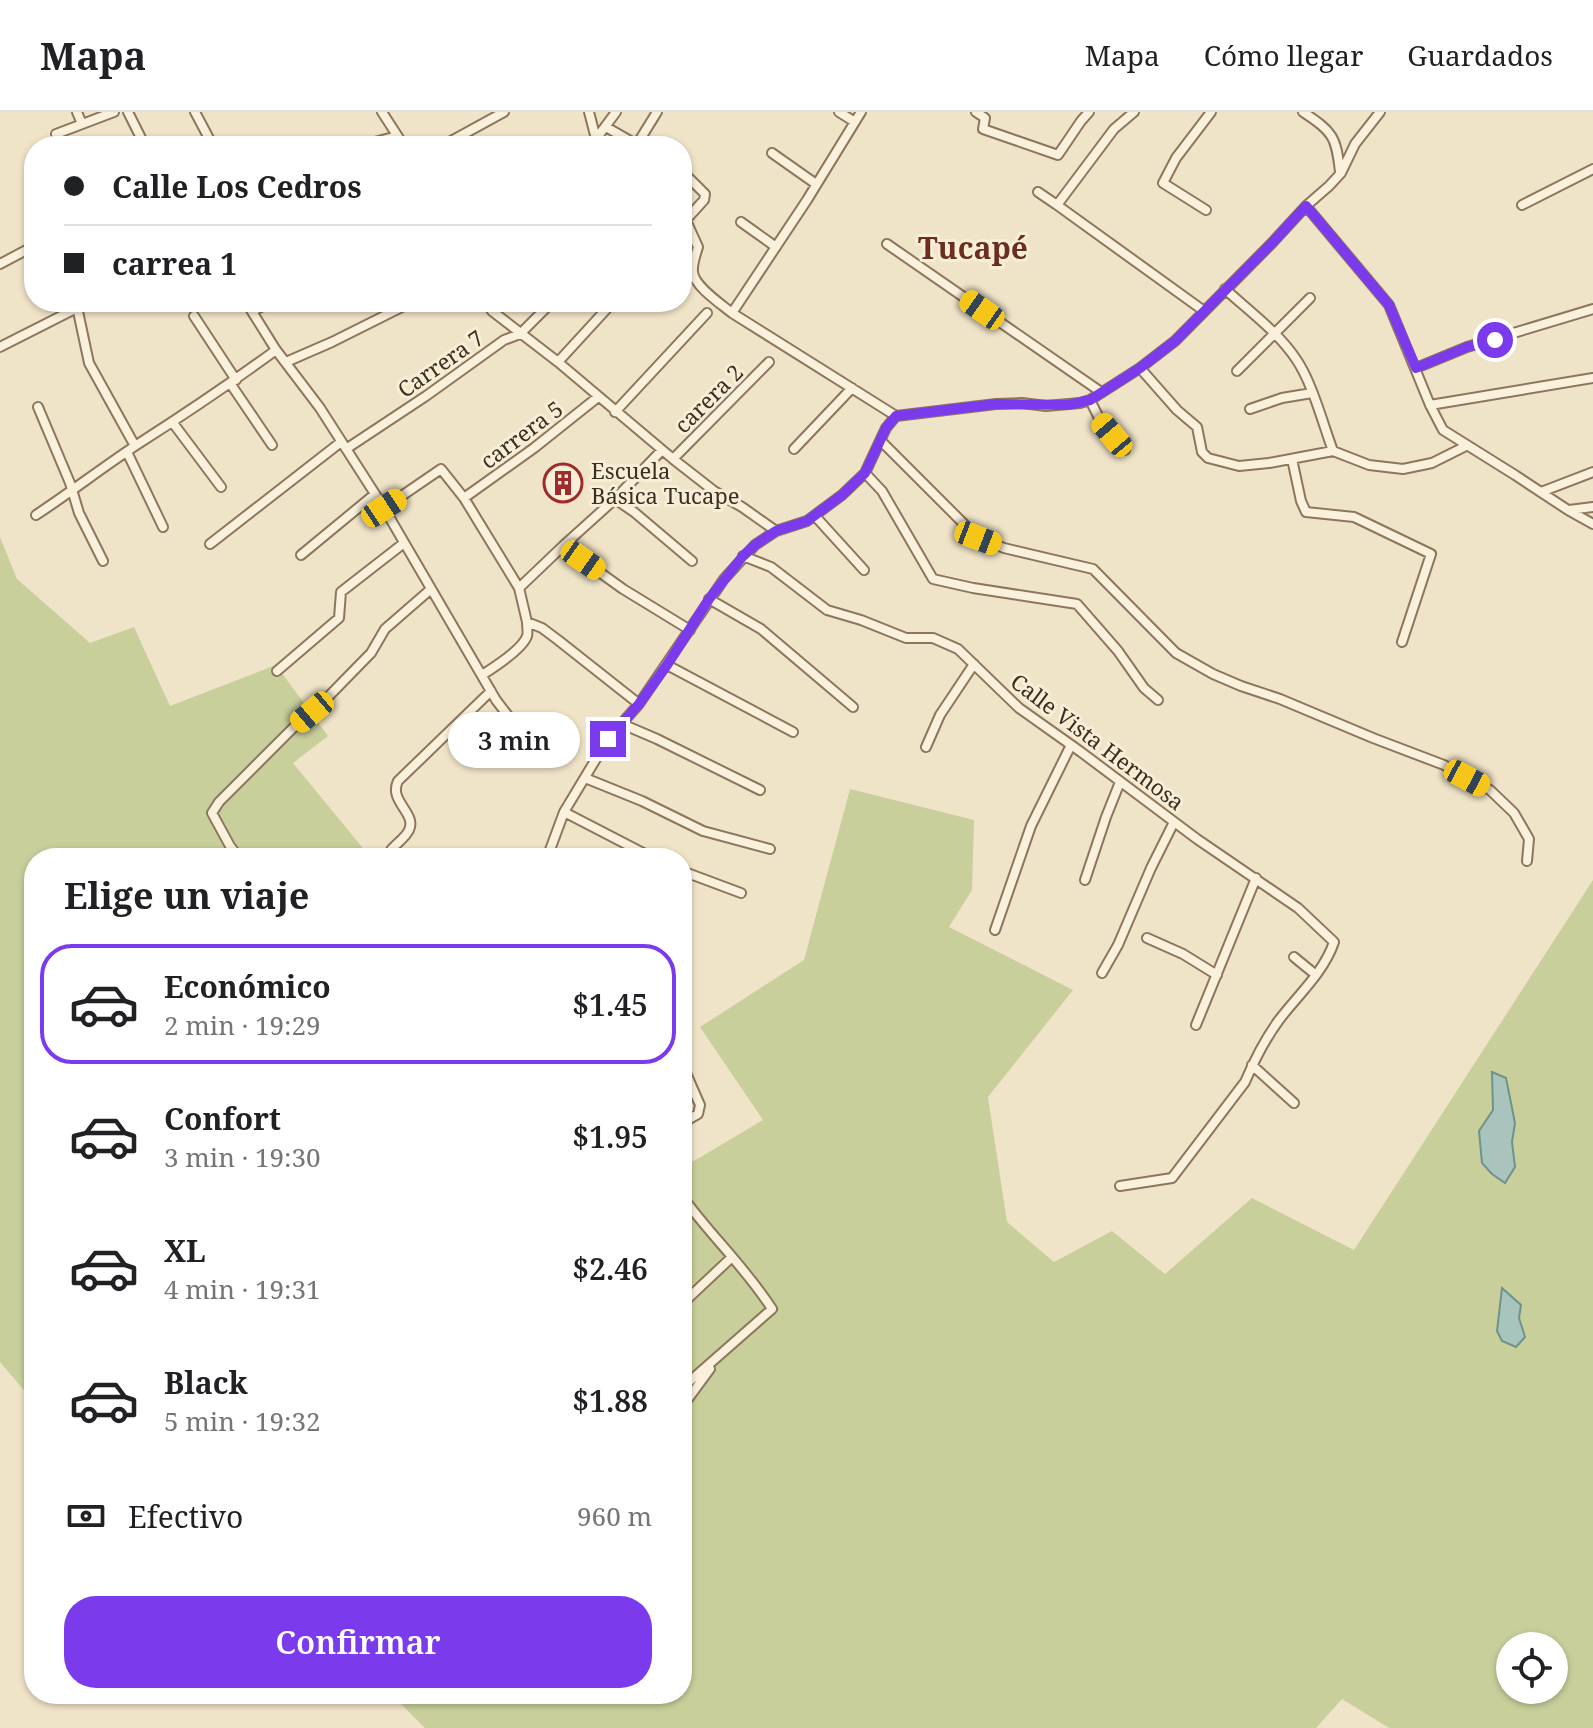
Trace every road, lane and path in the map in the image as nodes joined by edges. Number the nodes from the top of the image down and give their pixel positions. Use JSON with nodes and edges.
{"nodes":[{"id":1,"x":77,"y":112,"type":"edge"},
{"id":2,"x":114,"y":112,"type":"edge"},
{"id":3,"x":128,"y":112,"type":"edge"},
{"id":4,"x":195,"y":112,"type":"edge"},
{"id":5,"x":382,"y":112,"type":"edge"},
{"id":6,"x":504,"y":112,"type":"edge"},
{"id":7,"x":589,"y":112,"type":"edge"},
{"id":8,"x":616,"y":112,"type":"edge"},
{"id":9,"x":657,"y":112,"type":"edge"},
{"id":10,"x":839,"y":112,"type":"edge"},
{"id":11,"x":861,"y":112,"type":"edge"},
{"id":12,"x":976,"y":112,"type":"edge"},
{"id":13,"x":1089,"y":112,"type":"edge"},
{"id":14,"x":1134,"y":112,"type":"edge"},
{"id":15,"x":1211,"y":112,"type":"edge"},
{"id":16,"x":1303,"y":112,"type":"edge"},
{"id":17,"x":1380,"y":112,"type":"edge"},
{"id":18,"x":855,"y":122,"type":"junction"},
{"id":19,"x":82,"y":124,"type":"junction"},
{"id":20,"x":606,"y":127,"type":"junction"},
{"id":21,"x":57,"y":136,"type":"edge"},
{"id":22,"x":140,"y":136,"type":"edge"},
{"id":23,"x":208,"y":136,"type":"edge"},
{"id":24,"x":397,"y":136,"type":"edge"},
{"id":25,"x":460,"y":136,"type":"edge"},
{"id":26,"x":595,"y":136,"type":"edge"},
{"id":27,"x":598,"y":136,"type":"edge"},
{"id":28,"x":622,"y":136,"type":"edge"},
{"id":29,"x":642,"y":136,"type":"edge"},
{"id":30,"x":772,"y":153,"type":"dead end"},
{"id":31,"x":1593,"y":169,"type":"edge"},
{"id":32,"x":1341,"y":173,"type":"junction"},
{"id":33,"x":692,"y":181,"type":"edge"},
{"id":34,"x":816,"y":184,"type":"junction"},
{"id":35,"x":1038,"y":192,"type":"dead end"},
{"id":36,"x":1057,"y":205,"type":"junction"},
{"id":37,"x":1522,"y":205,"type":"dead end"},
{"id":38,"x":1306,"y":206,"type":"junction"},
{"id":39,"x":1206,"y":210,"type":"dead end"},
{"id":40,"x":692,"y":211,"type":"edge"},
{"id":41,"x":741,"y":222,"type":"dead end"},
{"id":42,"x":692,"y":234,"type":"edge"},
{"id":43,"x":887,"y":244,"type":"dead end"},
{"id":44,"x":776,"y":247,"type":"junction"},
{"id":45,"x":24,"y":251,"type":"edge"},
{"id":46,"x":0,"y":264,"type":"edge"},
{"id":47,"x":692,"y":269,"type":"edge"},
{"id":48,"x":692,"y":269,"type":"edge"},
{"id":49,"x":1225,"y":289,"type":"junction"},
{"id":50,"x":1310,"y":298,"type":"dead end"},
{"id":51,"x":1593,"y":309,"type":"edge"},
{"id":52,"x":1204,"y":311,"type":"junction"},
{"id":53,"x":63,"y":312,"type":"edge"},
{"id":54,"x":78,"y":312,"type":"edge"},
{"id":55,"x":254,"y":312,"type":"edge"},
{"id":56,"x":392,"y":312,"type":"edge"},
{"id":57,"x":493,"y":312,"type":"edge"},
{"id":58,"x":542,"y":312,"type":"edge"},
{"id":59,"x":604,"y":312,"type":"edge"},
{"id":60,"x":707,"y":313,"type":"dead end"},
{"id":61,"x":732,"y":313,"type":"junction"},
{"id":62,"x":194,"y":316,"type":"dead end"},
{"id":63,"x":520,"y":334,"type":"junction"},
{"id":64,"x":1273,"y":334,"type":"junction"},
{"id":65,"x":0,"y":347,"type":"edge"},
{"id":66,"x":276,"y":350,"type":"junction"},
{"id":67,"x":286,"y":362,"type":"junction"},
{"id":68,"x":558,"y":362,"type":"junction"},
{"id":69,"x":769,"y":362,"type":"dead end"},
{"id":70,"x":1140,"y":368,"type":"junction"},
{"id":71,"x":1416,"y":368,"type":"junction"},
{"id":72,"x":1237,"y":371,"type":"dead end"},
{"id":73,"x":1593,"y":378,"type":"edge"},
{"id":74,"x":233,"y":382,"type":"junction"},
{"id":75,"x":852,"y":388,"type":"junction"},
{"id":76,"x":1101,"y":392,"type":"junction"},
{"id":77,"x":1312,"y":393,"type":"junction"},
{"id":78,"x":598,"y":397,"type":"junction"},
{"id":79,"x":1090,"y":400,"type":"junction"},
{"id":80,"x":1430,"y":405,"type":"junction"},
{"id":81,"x":38,"y":407,"type":"dead end"},
{"id":82,"x":1250,"y":409,"type":"dead end"},
{"id":83,"x":615,"y":412,"type":"junction"},
{"id":84,"x":896,"y":416,"type":"junction"},
{"id":85,"x":173,"y":423,"type":"junction"},
{"id":86,"x":881,"y":441,"type":"junction"},
{"id":87,"x":272,"y":445,"type":"dead end"},
{"id":88,"x":343,"y":445,"type":"junction"},
{"id":89,"x":135,"y":446,"type":"junction"},
{"id":90,"x":1466,"y":446,"type":"junction"},
{"id":91,"x":794,"y":449,"type":"dead end"},
{"id":92,"x":662,"y":450,"type":"junction"},
{"id":93,"x":1125,"y":450,"type":"dead end"},
{"id":94,"x":1333,"y":451,"type":"junction"},
{"id":95,"x":127,"y":452,"type":"junction"},
{"id":96,"x":673,"y":459,"type":"junction"},
{"id":97,"x":1292,"y":459,"type":"junction"},
{"id":98,"x":1593,"y":472,"type":"edge"},
{"id":99,"x":865,"y":473,"type":"junction"},
{"id":100,"x":221,"y":487,"type":"dead end"},
{"id":101,"x":73,"y":491,"type":"junction"},
{"id":102,"x":1541,"y":492,"type":"junction"},
{"id":103,"x":375,"y":494,"type":"junction"},
{"id":104,"x":464,"y":498,"type":"junction"},
{"id":105,"x":615,"y":499,"type":"junction"},
{"id":106,"x":1593,"y":507,"type":"edge"},
{"id":107,"x":384,"y":508,"type":"junction"},
{"id":108,"x":1568,"y":510,"type":"junction"},
{"id":109,"x":36,"y":515,"type":"dead end"},
{"id":110,"x":815,"y":516,"type":"junction"},
{"id":111,"x":1593,"y":524,"type":"edge"},
{"id":112,"x":163,"y":527,"type":"dead end"},
{"id":113,"x":776,"y":531,"type":"junction"},
{"id":114,"x":404,"y":543,"type":"junction"},
{"id":115,"x":210,"y":544,"type":"dead end"},
{"id":116,"x":563,"y":546,"type":"junction"},
{"id":117,"x":301,"y":555,"type":"dead end"},
{"id":118,"x":743,"y":556,"type":"junction"},
{"id":119,"x":103,"y":561,"type":"dead end"},
{"id":120,"x":692,"y":561,"type":"dead end"},
{"id":121,"x":864,"y":570,"type":"dead end"},
{"id":122,"x":519,"y":588,"type":"junction"},
{"id":123,"x":431,"y":589,"type":"junction"},
{"id":124,"x":709,"y":599,"type":"junction"},
{"id":125,"x":527,"y":622,"type":"junction"},
{"id":126,"x":690,"y":630,"type":"junction"},
{"id":127,"x":1402,"y":642,"type":"dead end"},
{"id":128,"x":974,"y":664,"type":"junction"},
{"id":129,"x":667,"y":665,"type":"junction"},
{"id":130,"x":277,"y":671,"type":"dead end"},
{"id":131,"x":482,"y":675,"type":"junction"},
{"id":132,"x":491,"y":691,"type":"junction"},
{"id":133,"x":1158,"y":700,"type":"dead end"},
{"id":134,"x":639,"y":704,"type":"junction"},
{"id":135,"x":853,"y":707,"type":"dead end"},
{"id":136,"x":622,"y":724,"type":"junction"},
{"id":137,"x":793,"y":732,"type":"dead end"},
{"id":138,"x":529,"y":743,"type":"dead end"},
{"id":139,"x":1071,"y":745,"type":"junction"},
{"id":140,"x":926,"y":747,"type":"dead end"},
{"id":141,"x":585,"y":778,"type":"junction"},
{"id":142,"x":1120,"y":782,"type":"junction"},
{"id":143,"x":760,"y":790,"type":"dead end"},
{"id":144,"x":564,"y":812,"type":"junction"},
{"id":145,"x":1174,"y":822,"type":"junction"},
{"id":146,"x":232,"y":848,"type":"edge"},
{"id":147,"x":393,"y":848,"type":"edge"},
{"id":148,"x":551,"y":848,"type":"edge"},
{"id":149,"x":634,"y":848,"type":"edge"},
{"id":150,"x":770,"y":849,"type":"dead end"},
{"id":151,"x":1527,"y":861,"type":"dead end"},
{"id":152,"x":692,"y":875,"type":"edge"},
{"id":153,"x":1256,"y":878,"type":"junction"},
{"id":154,"x":1085,"y":880,"type":"dead end"},
{"id":155,"x":741,"y":893,"type":"dead end"},
{"id":156,"x":995,"y":930,"type":"dead end"},
{"id":157,"x":1147,"y":938,"type":"dead end"},
{"id":158,"x":1294,"y":957,"type":"dead end"},
{"id":159,"x":1102,"y":973,"type":"dead end"},
{"id":160,"x":1217,"y":975,"type":"junction"},
{"id":161,"x":1316,"y":975,"type":"junction"},
{"id":162,"x":1196,"y":1025,"type":"dead end"},
{"id":163,"x":1252,"y":1065,"type":"junction"},
{"id":164,"x":692,"y":1087,"type":"edge"},
{"id":165,"x":1294,"y":1103,"type":"dead end"},
{"id":166,"x":692,"y":1117,"type":"edge"},
{"id":167,"x":1120,"y":1186,"type":"dead end"},
{"id":168,"x":692,"y":1208,"type":"edge"},
{"id":169,"x":732,"y":1257,"type":"junction"},
{"id":170,"x":692,"y":1295,"type":"edge"},
{"id":171,"x":722,"y":1354,"type":"junction"},
{"id":172,"x":692,"y":1380,"type":"edge"},
{"id":173,"x":692,"y":1394,"type":"edge"}],
"edges":[{"from":1,"to":19,"type":"street"},
{"from":2,"to":19,"type":"street"},
{"from":3,"to":22,"type":"street"},
{"from":4,"to":23,"type":"street"},
{"from":5,"to":24,"type":"street"},
{"from":6,"to":25,"type":"street"},
{"from":7,"to":26,"type":"street"},
{"from":8,"to":20,"type":"street"},
{"from":9,"to":29,"type":"street"},
{"from":10,"to":18,"type":"street"},
{"from":11,"to":18,"type":"street"},
{"from":12,"to":13,"type":"street"},
{"from":14,"to":36,"type":"street"},
{"from":15,"to":39,"type":"street"},
{"from":16,"to":32,"type":"street"},
{"from":17,"to":32,"type":"street"},
{"from":18,"to":34,"type":"street"},
{"from":19,"to":21,"type":"street"},
{"from":20,"to":27,"type":"street"},
{"from":20,"to":28,"type":"street"},
{"from":30,"to":34,"type":"street"},
{"from":31,"to":37,"type":"street"},
{"from":32,"to":38,"type":"street"},
{"from":33,"to":40,"type":"street"},
{"from":34,"to":44,"type":"street"},
{"from":35,"to":36,"type":"street"},
{"from":36,"to":52,"type":"street"},
{"from":38,"to":49,"type":"street"},
{"from":38,"to":71,"type":"street"},
{"from":41,"to":44,"type":"street"},
{"from":42,"to":47,"type":"street"},
{"from":43,"to":76,"type":"street"},
{"from":44,"to":61,"type":"street"},
{"from":45,"to":46,"type":"street"},
{"from":48,"to":61,"type":"street"},
{"from":49,"to":52,"type":"street"},
{"from":49,"to":64,"type":"street"},
{"from":50,"to":64,"type":"street"},
{"from":51,"to":71,"type":"street"},
{"from":52,"to":70,"type":"street"},
{"from":53,"to":65,"type":"street"},
{"from":54,"to":89,"type":"street"},
{"from":55,"to":66,"type":"street"},
{"from":56,"to":67,"type":"street"},
{"from":57,"to":63,"type":"street"},
{"from":58,"to":63,"type":"street","name":"Carrera 7"},
{"from":59,"to":68,"type":"street"},
{"from":60,"to":83,"type":"street"},
{"from":61,"to":75,"type":"street"},
{"from":62,"to":74,"type":"street"},
{"from":63,"to":68,"type":"street"},
{"from":63,"to":88,"type":"street","name":"Carrera 7"},
{"from":64,"to":72,"type":"street"},
{"from":64,"to":77,"type":"street"},
{"from":66,"to":67,"type":"street"},
{"from":66,"to":74,"type":"street"},
{"from":67,"to":88,"type":"street"},
{"from":68,"to":78,"type":"street"},
{"from":69,"to":96,"type":"street","name":"carera 2"},
{"from":70,"to":76,"type":"street"},
{"from":70,"to":97,"type":"street"},
{"from":71,"to":80,"type":"street"},
{"from":73,"to":80,"type":"street"},
{"from":74,"to":85,"type":"street"},
{"from":74,"to":87,"type":"street"},
{"from":75,"to":84,"type":"street"},
{"from":75,"to":91,"type":"street"},
{"from":76,"to":79,"type":"street"},
{"from":77,"to":82,"type":"street"},
{"from":77,"to":94,"type":"street"},
{"from":78,"to":83,"type":"street"},
{"from":78,"to":104,"type":"street","name":"carrera 5"},
{"from":79,"to":84,"type":"street"},
{"from":79,"to":93,"type":"street"},
{"from":80,"to":90,"type":"street"},
{"from":81,"to":101,"type":"street"},
{"from":83,"to":92,"type":"street"},
{"from":84,"to":86,"type":"street"},
{"from":85,"to":89,"type":"street"},
{"from":85,"to":100,"type":"street"},
{"from":86,"to":99,"type":"street"},
{"from":86,"to":151,"type":"street"},
{"from":88,"to":103,"type":"street"},
{"from":88,"to":115,"type":"street","name":"Carrera 7"},
{"from":89,"to":95,"type":"street"},
{"from":90,"to":94,"type":"street"},
{"from":90,"to":102,"type":"street"},
{"from":92,"to":96,"type":"street"},
{"from":92,"to":105,"type":"street"},
{"from":94,"to":97,"type":"street"},
{"from":95,"to":101,"type":"street"},
{"from":95,"to":112,"type":"street"},
{"from":96,"to":113,"type":"street"},
{"from":97,"to":127,"type":"street"},
{"from":98,"to":102,"type":"street"},
{"from":99,"to":110,"type":"street"},
{"from":99,"to":133,"type":"street"},
{"from":101,"to":109,"type":"street"},
{"from":101,"to":119,"type":"street"},
{"from":102,"to":108,"type":"street"},
{"from":103,"to":107,"type":"street"},
{"from":103,"to":117,"type":"street"},
{"from":104,"to":107,"type":"street"},
{"from":104,"to":122,"type":"street"},
{"from":105,"to":116,"type":"street"},
{"from":105,"to":120,"type":"street"},
{"from":106,"to":108,"type":"street"},
{"from":107,"to":114,"type":"street"},
{"from":108,"to":111,"type":"street"},
{"from":110,"to":113,"type":"street"},
{"from":110,"to":121,"type":"street"},
{"from":113,"to":118,"type":"street"},
{"from":114,"to":123,"type":"street"},
{"from":114,"to":130,"type":"street"},
{"from":116,"to":122,"type":"street"},
{"from":116,"to":126,"type":"street"},
{"from":118,"to":124,"type":"street"},
{"from":118,"to":128,"type":"street","name":"Calle Vista Hermosa"},
{"from":122,"to":125,"type":"street"},
{"from":123,"to":131,"type":"street"},
{"from":123,"to":146,"type":"street"},
{"from":124,"to":126,"type":"street"},
{"from":124,"to":135,"type":"street"},
{"from":125,"to":131,"type":"street"},
{"from":125,"to":134,"type":"street"},
{"from":126,"to":129,"type":"street"},
{"from":128,"to":139,"type":"street","name":"Calle Vista Hermosa"},
{"from":128,"to":140,"type":"street"},
{"from":129,"to":134,"type":"street"},
{"from":129,"to":137,"type":"street"},
{"from":131,"to":132,"type":"street"},
{"from":132,"to":138,"type":"street"},
{"from":132,"to":147,"type":"street"},
{"from":134,"to":136,"type":"street"},
{"from":136,"to":141,"type":"street"},
{"from":136,"to":143,"type":"street"},
{"from":139,"to":142,"type":"street","name":"Calle Vista Hermosa"},
{"from":139,"to":156,"type":"street"},
{"from":141,"to":144,"type":"street"},
{"from":141,"to":150,"type":"street"},
{"from":142,"to":145,"type":"street","name":"Calle Vista Hermosa"},
{"from":142,"to":154,"type":"street"},
{"from":144,"to":148,"type":"street"},
{"from":144,"to":149,"type":"street"},
{"from":145,"to":153,"type":"street","name":"Calle Vista Hermosa"},
{"from":145,"to":159,"type":"street"},
{"from":152,"to":155,"type":"street"},
{"from":153,"to":160,"type":"street"},
{"from":153,"to":161,"type":"street","name":"Calle Vista Hermosa"},
{"from":157,"to":160,"type":"street"},
{"from":158,"to":161,"type":"street"},
{"from":160,"to":162,"type":"street"},
{"from":161,"to":163,"type":"street"},
{"from":163,"to":165,"type":"street"},
{"from":163,"to":167,"type":"street"},
{"from":164,"to":166,"type":"street"},
{"from":168,"to":169,"type":"street"},
{"from":169,"to":170,"type":"street"},
{"from":169,"to":171,"type":"street"},
{"from":171,"to":172,"type":"street"},
{"from":171,"to":173,"type":"street"}]}
